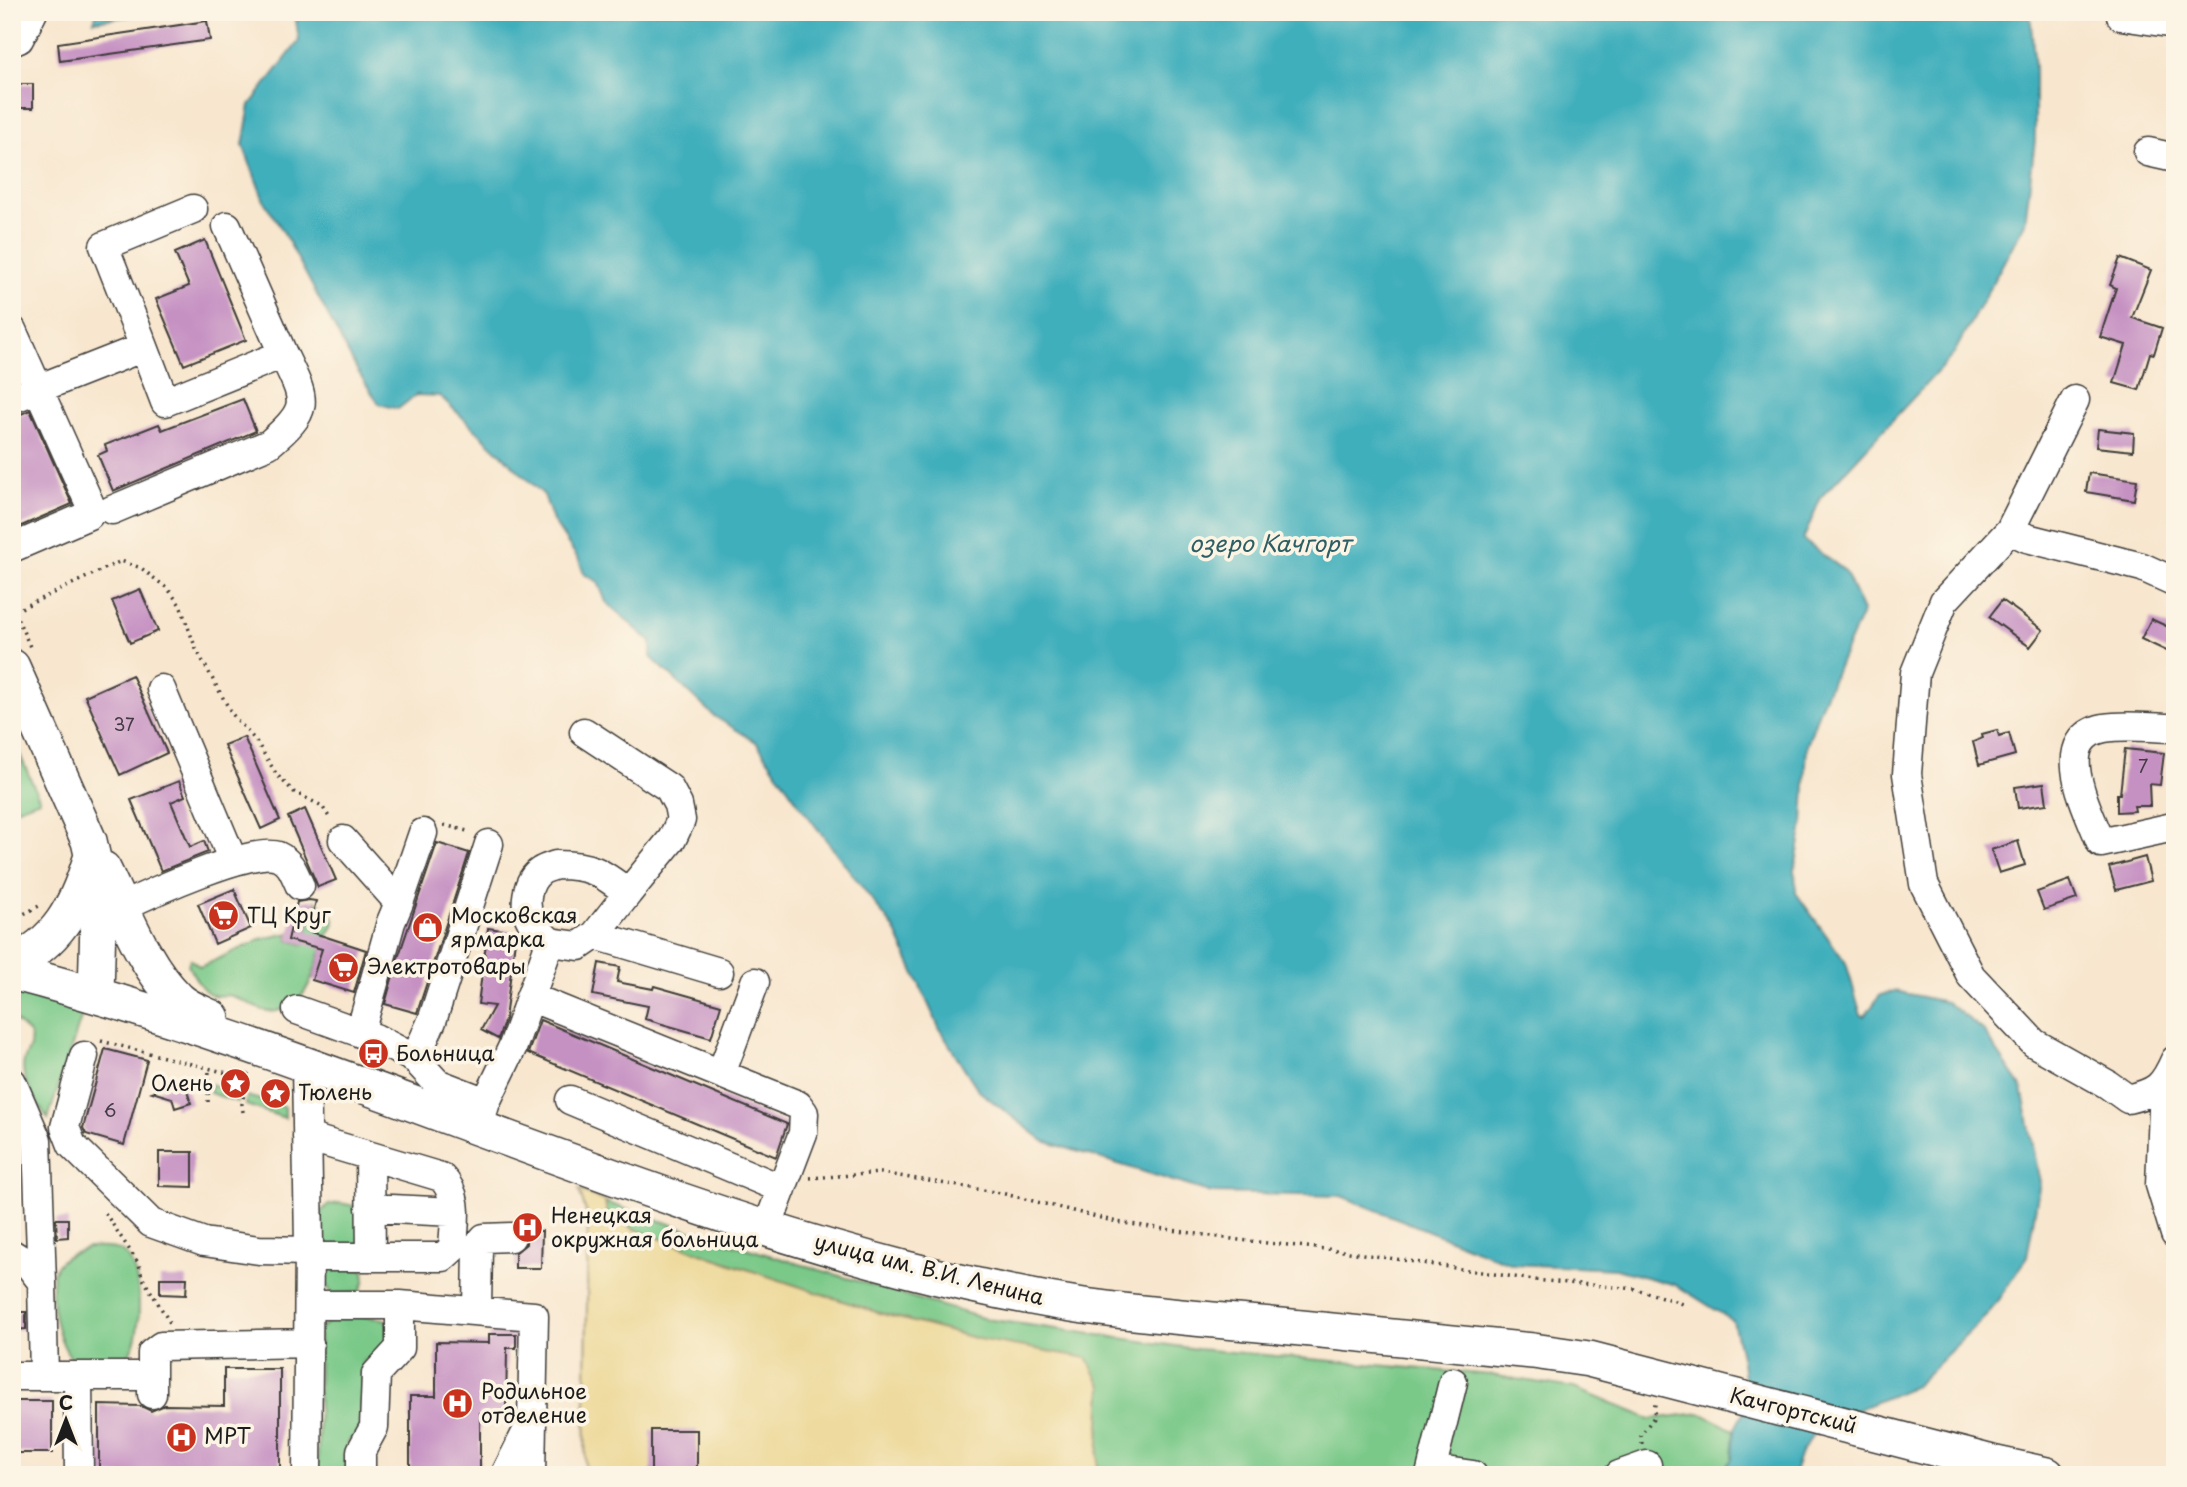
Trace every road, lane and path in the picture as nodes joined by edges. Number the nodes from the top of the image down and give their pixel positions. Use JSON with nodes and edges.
{"nodes":[{"id":1,"x":33,"y":12,"type":"edge"},
{"id":2,"x":2120,"y":12,"type":"edge"},
{"id":3,"x":2175,"y":24,"type":"edge"},
{"id":4,"x":12,"y":42,"type":"edge"},
{"id":5,"x":193,"y":209,"type":"dead end"},
{"id":6,"x":227,"y":226,"type":"dead end"},
{"id":7,"x":12,"y":330,"type":"edge"},
{"id":8,"x":144,"y":347,"type":"junction"},
{"id":9,"x":284,"y":354,"type":"junction"},
{"id":10,"x":39,"y":388,"type":"junction"},
{"id":11,"x":12,"y":399,"type":"edge"},
{"id":12,"x":2075,"y":400,"type":"dead end"},
{"id":13,"x":113,"y":510,"type":"dead end"},
{"id":14,"x":2010,"y":530,"type":"junction"},
{"id":15,"x":12,"y":548,"type":"edge"},
{"id":16,"x":2175,"y":582,"type":"edge"},
{"id":17,"x":15,"y":611,"type":"dead end"},
{"id":18,"x":12,"y":667,"type":"edge"},
{"id":19,"x":161,"y":689,"type":"dead end"},
{"id":20,"x":2175,"y":728,"type":"edge"},
{"id":21,"x":584,"y":732,"type":"dead end"},
{"id":22,"x":2174,"y":823,"type":"edge"},
{"id":23,"x":423,"y":833,"type":"joint"},
{"id":24,"x":343,"y":840,"type":"joint"},
{"id":25,"x":489,"y":844,"type":"joint"},
{"id":26,"x":91,"y":848,"type":"junction"},
{"id":27,"x":233,"y":861,"type":"junction"},
{"id":28,"x":300,"y":886,"type":"dead end"},
{"id":29,"x":628,"y":894,"type":"junction"},
{"id":30,"x":399,"y":903,"type":"junction"},
{"id":31,"x":42,"y":904,"type":"dead end"},
{"id":32,"x":122,"y":907,"type":"junction"},
{"id":33,"x":12,"y":920,"type":"edge"},
{"id":34,"x":595,"y":935,"type":"junction"},
{"id":35,"x":138,"y":940,"type":"junction"},
{"id":36,"x":550,"y":942,"type":"junction"},
{"id":37,"x":12,"y":963,"type":"edge"},
{"id":38,"x":12,"y":972,"type":"edge"},
{"id":39,"x":719,"y":972,"type":"dead end"},
{"id":40,"x":755,"y":982,"type":"dead end"},
{"id":41,"x":103,"y":996,"type":"junction"},
{"id":42,"x":530,"y":997,"type":"junction"},
{"id":43,"x":297,"y":1010,"type":"dead end"},
{"id":44,"x":360,"y":1032,"type":"junction"},
{"id":45,"x":92,"y":1048,"type":"joint"},
{"id":46,"x":415,"y":1059,"type":"junction"},
{"id":47,"x":306,"y":1064,"type":"junction"},
{"id":48,"x":209,"y":1069,"type":"junction"},
{"id":49,"x":249,"y":1069,"type":"dead end"},
{"id":50,"x":2169,"y":1072,"type":"edge"},
{"id":51,"x":721,"y":1074,"type":"junction"},
{"id":52,"x":247,"y":1079,"type":"junction"},
{"id":53,"x":12,"y":1082,"type":"edge"},
{"id":54,"x":570,"y":1100,"type":"dead end"},
{"id":55,"x":208,"y":1102,"type":"dead end"},
{"id":56,"x":243,"y":1112,"type":"dead end"},
{"id":57,"x":482,"y":1115,"type":"junction"},
{"id":58,"x":307,"y":1137,"type":"junction"},
{"id":59,"x":370,"y":1156,"type":"junction"},
{"id":60,"x":782,"y":1189,"type":"junction"},
{"id":61,"x":102,"y":1208,"type":"dead end"},
{"id":62,"x":370,"y":1208,"type":"junction"},
{"id":63,"x":455,"y":1212,"type":"junction"},
{"id":64,"x":767,"y":1228,"type":"junction"},
{"id":65,"x":2175,"y":1234,"type":"edge"},
{"id":66,"x":511,"y":1237,"type":"dead end"},
{"id":67,"x":12,"y":1254,"type":"edge"},
{"id":68,"x":309,"y":1254,"type":"junction"},
{"id":69,"x":371,"y":1256,"type":"junction"},
{"id":70,"x":42,"y":1282,"type":"junction"},
{"id":71,"x":309,"y":1305,"type":"junction"},
{"id":72,"x":400,"y":1305,"type":"junction"},
{"id":73,"x":1685,"y":1306,"type":"dead end"},
{"id":74,"x":477,"y":1311,"type":"junction"},
{"id":75,"x":309,"y":1343,"type":"junction"},
{"id":76,"x":182,"y":1344,"type":"junction"},
{"id":77,"x":12,"y":1376,"type":"edge"},
{"id":78,"x":44,"y":1376,"type":"junction"},
{"id":79,"x":78,"y":1376,"type":"junction"},
{"id":80,"x":1661,"y":1378,"type":"joint"},
{"id":81,"x":1453,"y":1382,"type":"dead end"},
{"id":82,"x":1654,"y":1417,"type":"dead end"},
{"id":83,"x":533,"y":1419,"type":"junction"},
{"id":84,"x":1647,"y":1465,"type":"joint"},
{"id":85,"x":1431,"y":1472,"type":"edge"},
{"id":86,"x":79,"y":1475,"type":"edge"},
{"id":87,"x":307,"y":1475,"type":"edge"},
{"id":88,"x":361,"y":1475,"type":"edge"},
{"id":89,"x":505,"y":1475,"type":"edge"},
{"id":90,"x":531,"y":1475,"type":"edge"},
{"id":91,"x":1472,"y":1475,"type":"edge"},
{"id":92,"x":1619,"y":1475,"type":"edge"},
{"id":93,"x":2047,"y":1475,"type":"edge"}],
"edges":[{"from":1,"to":4,"type":"street"},
{"from":2,"to":3,"type":"street"},
{"from":5,"to":8,"type":"street"},
{"from":6,"to":9,"type":"street"},
{"from":7,"to":10,"type":"street"},
{"from":8,"to":9,"type":"street"},
{"from":8,"to":10,"type":"street"},
{"from":9,"to":13,"type":"street"},
{"from":10,"to":11,"type":"street"},
{"from":10,"to":15,"type":"street"},
{"from":12,"to":14,"type":"street"},
{"from":14,"to":16,"type":"street"},
{"from":14,"to":50,"type":"street"},
{"from":17,"to":24,"type":"path"},
{"from":18,"to":26,"type":"main road"},
{"from":19,"to":27,"type":"street"},
{"from":20,"to":22,"type":"street"},
{"from":21,"to":29,"type":"street"},
{"from":23,"to":25,"type":"path"},
{"from":23,"to":30,"type":"street"},
{"from":24,"to":30,"type":"street"},
{"from":25,"to":46,"type":"street"},
{"from":26,"to":32,"type":"main road"},
{"from":26,"to":37,"type":"main road"},
{"from":26,"to":41,"type":"main road"},
{"from":27,"to":28,"type":"street"},
{"from":27,"to":32,"type":"street"},
{"from":29,"to":34,"type":"street"},
{"from":29,"to":36,"type":"street"},
{"from":30,"to":44,"type":"street"},
{"from":31,"to":33,"type":"path"},
{"from":32,"to":35,"type":"main road"},
{"from":34,"to":36,"type":"street"},
{"from":34,"to":39,"type":"street"},
{"from":35,"to":41,"type":"main road"},
{"from":35,"to":47,"type":"main road"},
{"from":36,"to":42,"type":"street"},
{"from":38,"to":41,"type":"main road"},
{"from":40,"to":51,"type":"street"},
{"from":41,"to":47,"type":"main road"},
{"from":42,"to":51,"type":"street"},
{"from":42,"to":57,"type":"street"},
{"from":43,"to":44,"type":"street"},
{"from":44,"to":46,"type":"street"},
{"from":45,"to":48,"type":"path"},
{"from":45,"to":68,"type":"street"},
{"from":46,"to":57,"type":"street"},
{"from":47,"to":57,"type":"main road","name":"улица им. В.И. Ленина"},
{"from":47,"to":58,"type":"street"},
{"from":48,"to":52,"type":"path"},
{"from":48,"to":55,"type":"path"},
{"from":49,"to":52,"type":"path"},
{"from":50,"to":65,"type":"street"},
{"from":51,"to":60,"type":"street"},
{"from":52,"to":56,"type":"path"},
{"from":53,"to":70,"type":"street"},
{"from":54,"to":60,"type":"street"},
{"from":57,"to":64,"type":"main road","name":"улица им. В.И. Ленина"},
{"from":58,"to":59,"type":"street"},
{"from":58,"to":68,"type":"street"},
{"from":59,"to":62,"type":"street"},
{"from":59,"to":63,"type":"street"},
{"from":60,"to":64,"type":"street"},
{"from":60,"to":73,"type":"path"},
{"from":61,"to":76,"type":"path"},
{"from":62,"to":63,"type":"street"},
{"from":62,"to":69,"type":"street"},
{"from":63,"to":69,"type":"street"},
{"from":64,"to":80,"type":"main road","name":"улица им. В.И. Ленина"},
{"from":66,"to":74,"type":"street"},
{"from":67,"to":70,"type":"street"},
{"from":68,"to":69,"type":"street"},
{"from":68,"to":71,"type":"street"},
{"from":70,"to":78,"type":"street"},
{"from":71,"to":72,"type":"street"},
{"from":71,"to":75,"type":"street"},
{"from":72,"to":74,"type":"street"},
{"from":72,"to":88,"type":"street"},
{"from":74,"to":83,"type":"street"},
{"from":75,"to":76,"type":"street"},
{"from":75,"to":87,"type":"street"},
{"from":76,"to":79,"type":"street"},
{"from":77,"to":78,"type":"street"},
{"from":78,"to":79,"type":"street"},
{"from":79,"to":86,"type":"street"},
{"from":80,"to":93,"type":"main road","name":"Качгортский"},
{"from":81,"to":85,"type":"street"},
{"from":82,"to":84,"type":"path"},
{"from":83,"to":89,"type":"street"},
{"from":83,"to":90,"type":"street"},
{"from":84,"to":92,"type":"street"},
{"from":85,"to":91,"type":"street"}]}
